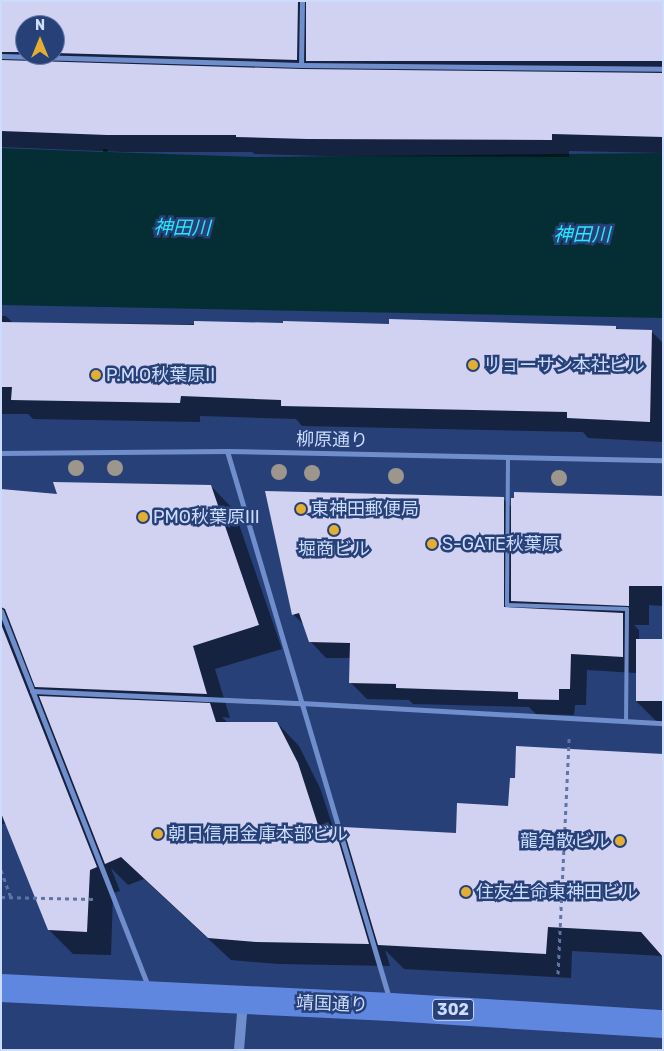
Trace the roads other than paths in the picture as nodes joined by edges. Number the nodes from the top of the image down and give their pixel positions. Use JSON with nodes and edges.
{"nodes":[{"id":1,"x":302,"y":1,"type":"edge"},
{"id":2,"x":1,"y":56,"type":"edge"},
{"id":3,"x":301,"y":65,"type":"junction"},
{"id":4,"x":663,"y":69,"type":"edge"},
{"id":5,"x":227,"y":451,"type":"junction"},
{"id":6,"x":1,"y":453,"type":"edge"},
{"id":7,"x":508,"y":457,"type":"junction"},
{"id":8,"x":663,"y":460,"type":"edge"},
{"id":9,"x":1,"y":611,"type":"edge"},
{"id":10,"x":32,"y":692,"type":"junction"},
{"id":11,"x":301,"y":703,"type":"junction"},
{"id":12,"x":626,"y":720,"type":"junction"},
{"id":13,"x":663,"y":723,"type":"edge"},
{"id":14,"x":1,"y":988,"type":"edge"},
{"id":15,"x":152,"y":995,"type":"junction"},
{"id":16,"x":242,"y":1001,"type":"junction"},
{"id":17,"x":391,"y":1006,"type":"junction"},
{"id":18,"x":663,"y":1024,"type":"edge"},
{"id":19,"x":239,"y":1050,"type":"edge"}],
"edges":[{"from":1,"to":3,"type":"street"},
{"from":2,"to":3,"type":"street"},
{"from":3,"to":4,"type":"street"},
{"from":5,"to":6,"type":"street","name":"柳原通り"},
{"from":5,"to":7,"type":"street","name":"柳原通り"},
{"from":5,"to":11,"type":"street"},
{"from":7,"to":8,"type":"street","name":"柳原通り"},
{"from":7,"to":12,"type":"lane"},
{"from":9,"to":10,"type":"street"},
{"from":10,"to":11,"type":"street"},
{"from":10,"to":15,"type":"street"},
{"from":11,"to":12,"type":"street"},
{"from":11,"to":17,"type":"street"},
{"from":12,"to":13,"type":"street"},
{"from":14,"to":15,"type":"main road","name":"靖国通り","number":"302"},
{"from":15,"to":16,"type":"main road","name":"靖国通り","number":"302"},
{"from":16,"to":17,"type":"main road","name":"靖国通り","number":"302"},
{"from":16,"to":19,"type":"street"},
{"from":17,"to":18,"type":"main road","name":"靖国通り","number":"302"}]}
